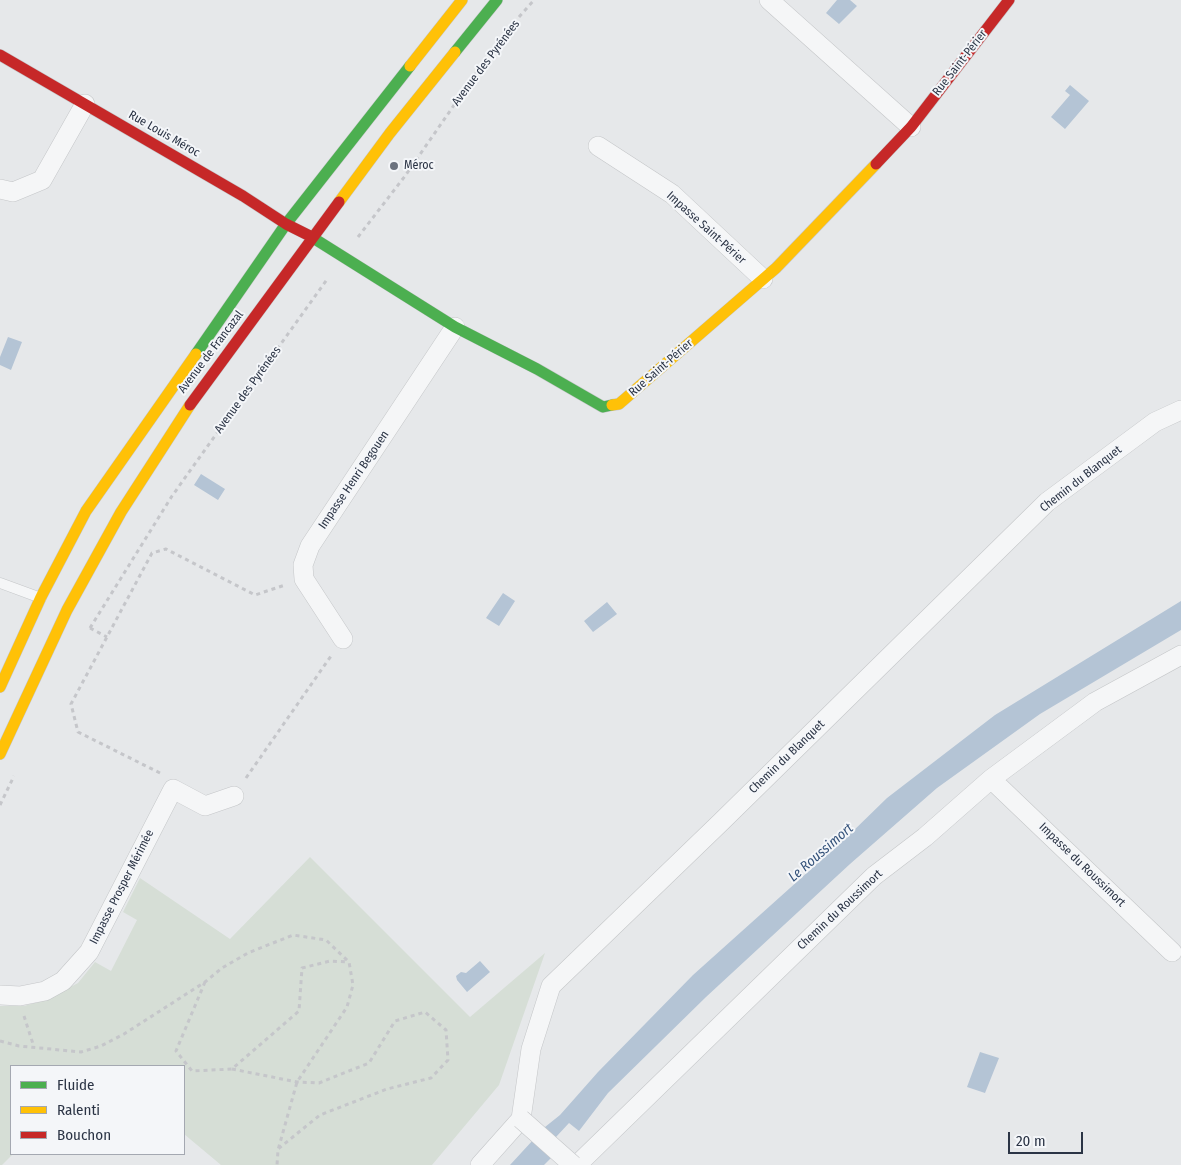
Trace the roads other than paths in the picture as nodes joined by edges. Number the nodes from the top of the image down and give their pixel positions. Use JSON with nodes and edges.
{"nodes":[{"id":1,"x":462,"y":0,"type":"edge"},
{"id":2,"x":497,"y":0,"type":"edge"},
{"id":3,"x":769,"y":0,"type":"edge"},
{"id":4,"x":1009,"y":0,"type":"edge"},
{"id":5,"x":0,"y":55,"type":"edge"},
{"id":6,"x":85,"y":104,"type":"junction"},
{"id":7,"x":911,"y":127,"type":"junction"},
{"id":8,"x":598,"y":146,"type":"dead end"},
{"id":9,"x":0,"y":189,"type":"edge"},
{"id":10,"x":286,"y":224,"type":"junction"},
{"id":11,"x":314,"y":238,"type":"junction"},
{"id":12,"x":762,"y":280,"type":"junction"},
{"id":13,"x":455,"y":327,"type":"junction"},
{"id":14,"x":1181,"y":410,"type":"edge"},
{"id":15,"x":0,"y":583,"type":"edge"},
{"id":16,"x":54,"y":604,"type":"junction"},
{"id":17,"x":343,"y":639,"type":"road end"},
{"id":18,"x":1181,"y":655,"type":"edge"},
{"id":19,"x":0,"y":686,"type":"edge"},
{"id":20,"x":8,"y":715,"type":"edge"},
{"id":21,"x":0,"y":754,"type":"edge"},
{"id":22,"x":991,"y":779,"type":"junction"},
{"id":23,"x":234,"y":796,"type":"road end"},
{"id":24,"x":1172,"y":952,"type":"dead end"},
{"id":25,"x":0,"y":995,"type":"edge"},
{"id":26,"x":522,"y":1119,"type":"junction"},
{"id":27,"x":480,"y":1165,"type":"edge"},
{"id":28,"x":575,"y":1165,"type":"edge"}],
"edges":[{"from":1,"to":10,"type":"main road","name":"Avenue de Francazal"},
{"from":2,"to":11,"type":"main road","name":"Avenue de Francazal"},
{"from":3,"to":7,"type":"street"},
{"from":4,"to":7,"type":"main road","name":"Rue Saint-Périer"},
{"from":5,"to":6,"type":"main road","name":"Rue Louis Méroc"},
{"from":6,"to":9,"type":"street"},
{"from":6,"to":10,"type":"main road","name":"Rue Louis Méroc"},
{"from":7,"to":12,"type":"main road","name":"Rue Saint-Périer"},
{"from":8,"to":12,"type":"street","name":"Impasse Saint-Périer"},
{"from":10,"to":11,"type":"main road","name":"Rue Louis Méroc"},
{"from":10,"to":16,"type":"main road","name":"Avenue de Francazal"},
{"from":11,"to":13,"type":"main road","name":"Rue Saint-Périer"},
{"from":11,"to":16,"type":"main road","name":"Avenue de Francazal"},
{"from":12,"to":13,"type":"main road","name":"Rue Saint-Périer"},
{"from":13,"to":17,"type":"street","name":"Impasse Henri Begouen"},
{"from":14,"to":26,"type":"street","name":"Chemin du Blanquet"},
{"from":15,"to":16,"type":"lane"},
{"from":16,"to":19,"type":"main road","name":"Avenue de Francazal"},
{"from":16,"to":20,"type":"main road","name":"Avenue de Francazal"},
{"from":18,"to":22,"type":"street","name":"Chemin du Roussimort"},
{"from":20,"to":21,"type":"main road","name":"Avenue de Francazal"},
{"from":22,"to":24,"type":"street","name":"Impasse du Roussimort"},
{"from":22,"to":28,"type":"street","name":"Chemin du Roussimort"},
{"from":23,"to":25,"type":"street","name":"Impasse Prosper Mérimée"},
{"from":26,"to":27,"type":"street"},
{"from":26,"to":28,"type":"street","bridge":true}]}
